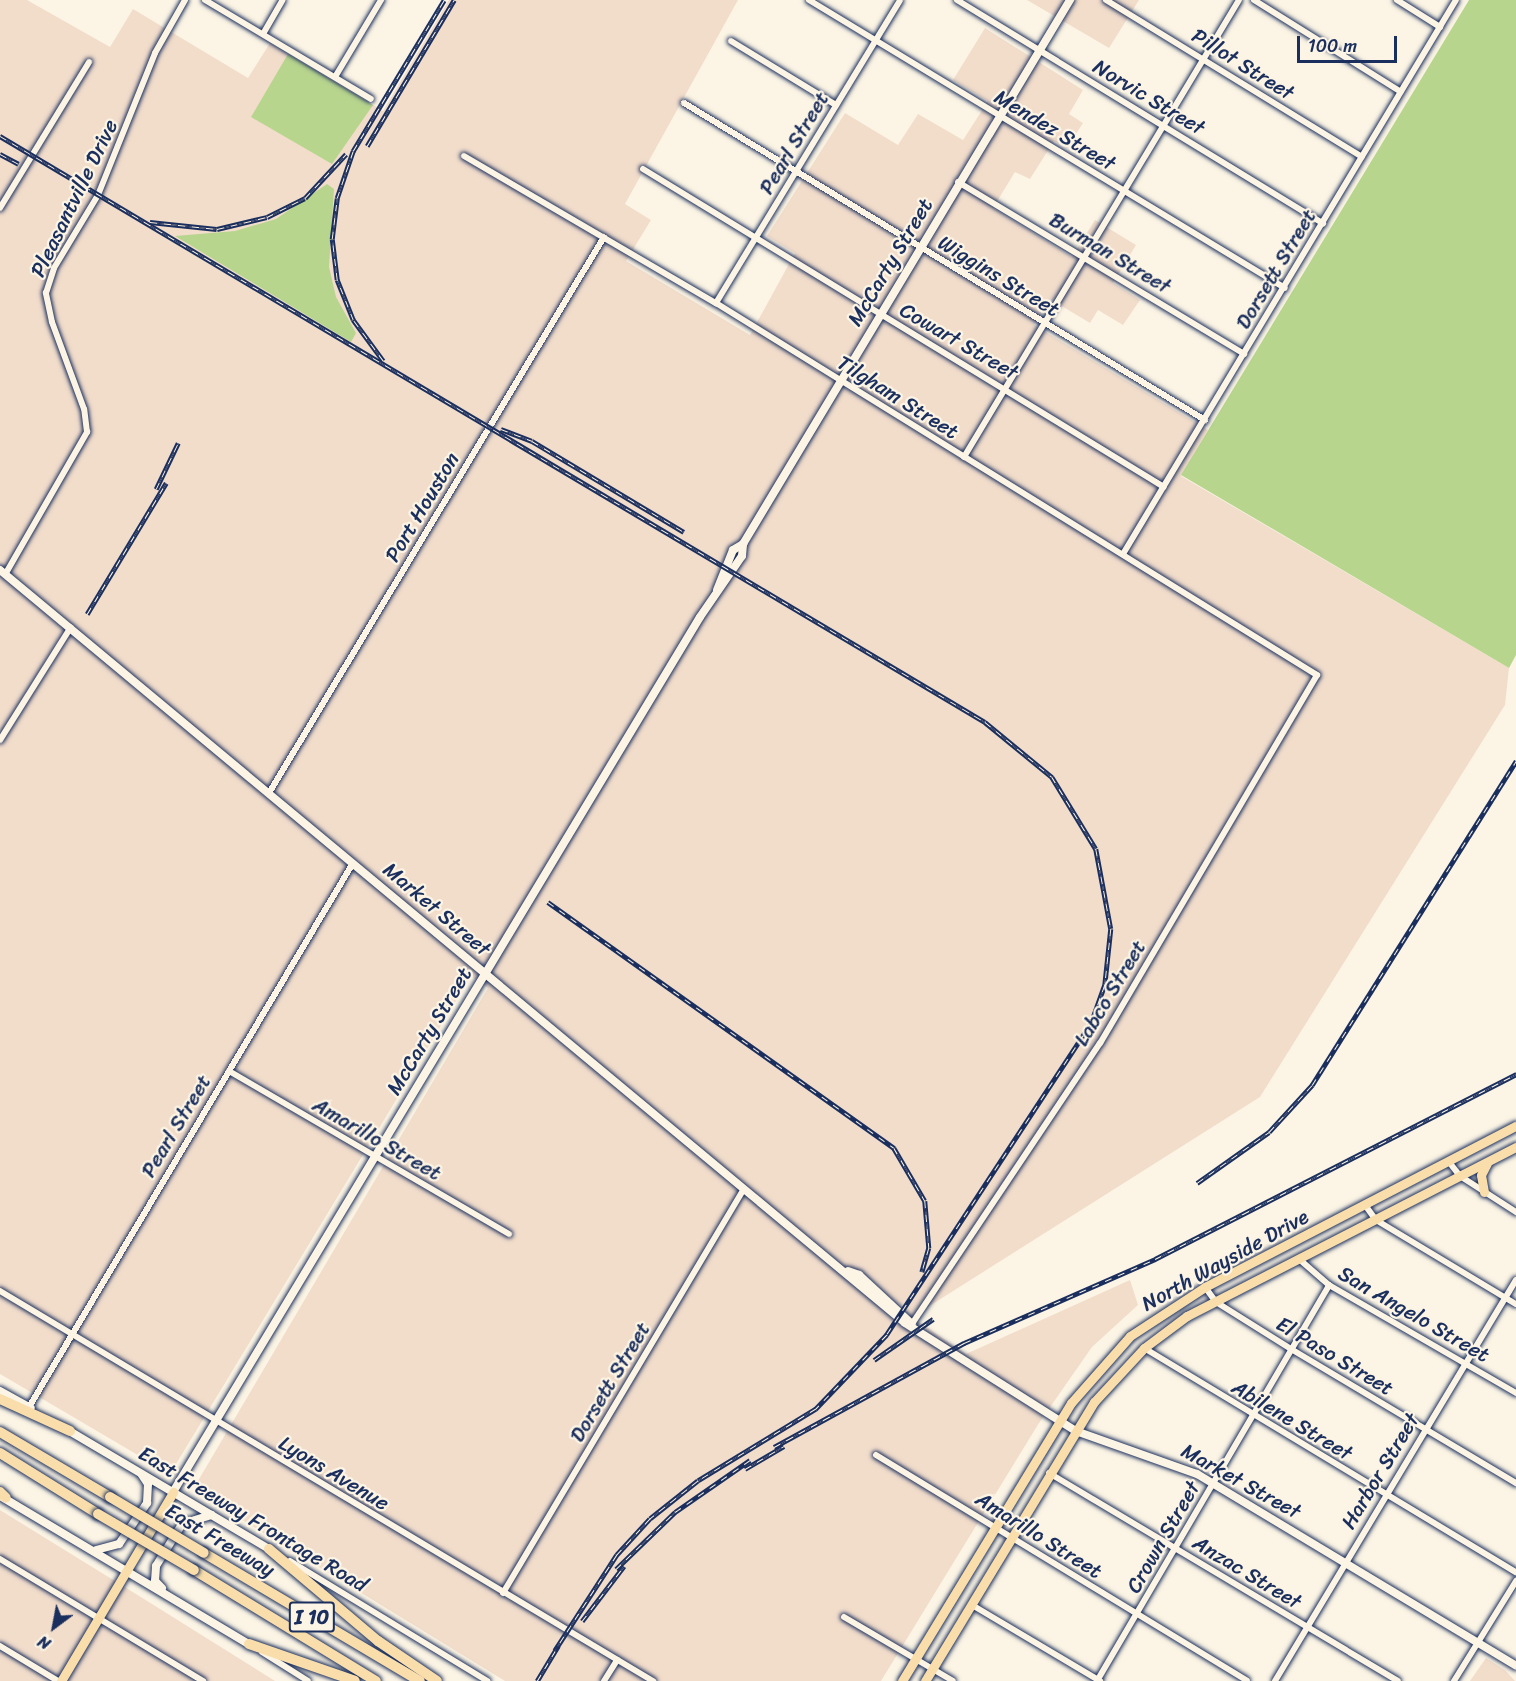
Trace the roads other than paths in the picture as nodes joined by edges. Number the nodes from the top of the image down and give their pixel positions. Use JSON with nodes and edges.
{"nodes":[{"id":1,"x":185,"y":0,"type":"edge"},
{"id":2,"x":205,"y":0,"type":"edge"},
{"id":3,"x":283,"y":0,"type":"edge"},
{"id":4,"x":381,"y":0,"type":"edge"},
{"id":5,"x":809,"y":0,"type":"edge"},
{"id":6,"x":900,"y":0,"type":"edge"},
{"id":7,"x":957,"y":0,"type":"edge"},
{"id":8,"x":1070,"y":0,"type":"edge"},
{"id":9,"x":1106,"y":0,"type":"edge"},
{"id":10,"x":1239,"y":0,"type":"edge"},
{"id":11,"x":1254,"y":0,"type":"edge"},
{"id":12,"x":1397,"y":0,"type":"edge"},
{"id":13,"x":1456,"y":0,"type":"edge"},
{"id":14,"x":1440,"y":27,"type":"junction"},
{"id":15,"x":263,"y":34,"type":"junction"},
{"id":16,"x":876,"y":39,"type":"junction"},
{"id":17,"x":731,"y":41,"type":"dead end"},
{"id":18,"x":1039,"y":49,"type":"junction"},
{"id":19,"x":1203,"y":59,"type":"junction"},
{"id":20,"x":89,"y":62,"type":"dead end"},
{"id":21,"x":335,"y":77,"type":"junction"},
{"id":22,"x":1401,"y":92,"type":"junction"},
{"id":23,"x":371,"y":99,"type":"dead end"},
{"id":24,"x":684,"y":103,"type":"dead end"},
{"id":25,"x":836,"y":105,"type":"junction"},
{"id":26,"x":1000,"y":117,"type":"junction"},
{"id":27,"x":1164,"y":126,"type":"junction"},
{"id":28,"x":464,"y":156,"type":"dead end"},
{"id":29,"x":1362,"y":157,"type":"junction"},
{"id":30,"x":643,"y":169,"type":"dead end"},
{"id":31,"x":796,"y":172,"type":"junction"},
{"id":32,"x":958,"y":182,"type":"junction"},
{"id":33,"x":1124,"y":191,"type":"junction"},
{"id":34,"x":0,"y":208,"type":"edge"},
{"id":35,"x":1323,"y":223,"type":"junction"},
{"id":36,"x":604,"y":237,"type":"junction"},
{"id":37,"x":757,"y":237,"type":"junction"},
{"id":38,"x":920,"y":248,"type":"junction"},
{"id":39,"x":1086,"y":257,"type":"junction"},
{"id":40,"x":1285,"y":288,"type":"junction"},
{"id":41,"x":716,"y":303,"type":"junction"},
{"id":42,"x":879,"y":313,"type":"junction"},
{"id":43,"x":1046,"y":323,"type":"junction"},
{"id":44,"x":1244,"y":354,"type":"junction"},
{"id":45,"x":840,"y":381,"type":"junction"},
{"id":46,"x":1006,"y":387,"type":"junction"},
{"id":47,"x":1205,"y":420,"type":"junction"},
{"id":48,"x":964,"y":457,"type":"junction"},
{"id":49,"x":1164,"y":486,"type":"junction"},
{"id":50,"x":1123,"y":554,"type":"junction"},
{"id":51,"x":0,"y":562,"type":"edge"},
{"id":52,"x":3,"y":572,"type":"edge"},
{"id":53,"x":71,"y":627,"type":"junction"},
{"id":54,"x":1313,"y":671,"type":"joint"},
{"id":55,"x":0,"y":740,"type":"edge"},
{"id":56,"x":269,"y":793,"type":"junction"},
{"id":57,"x":353,"y":863,"type":"junction"},
{"id":58,"x":485,"y":973,"type":"junction"},
{"id":59,"x":229,"y":1071,"type":"junction"},
{"id":60,"x":1516,"y":1126,"type":"edge"},
{"id":61,"x":1516,"y":1147,"type":"edge"},
{"id":62,"x":374,"y":1158,"type":"junction"},
{"id":63,"x":1489,"y":1161,"type":"junction"},
{"id":64,"x":1449,"y":1162,"type":"junction"},
{"id":65,"x":1460,"y":1176,"type":"junction"},
{"id":66,"x":744,"y":1189,"type":"junction"},
{"id":67,"x":1484,"y":1192,"type":"junction"},
{"id":68,"x":1365,"y":1205,"type":"junction"},
{"id":69,"x":1516,"y":1212,"type":"edge"},
{"id":70,"x":1376,"y":1220,"type":"junction"},
{"id":71,"x":509,"y":1234,"type":"dead end"},
{"id":72,"x":1299,"y":1260,"type":"junction"},
{"id":73,"x":1516,"y":1280,"type":"edge"},
{"id":74,"x":1329,"y":1285,"type":"junction"},
{"id":75,"x":1205,"y":1287,"type":"junction"},
{"id":76,"x":0,"y":1291,"type":"edge"},
{"id":77,"x":1506,"y":1298,"type":"junction"},
{"id":78,"x":1216,"y":1302,"type":"junction"},
{"id":79,"x":1516,"y":1304,"type":"edge"},
{"id":80,"x":912,"y":1324,"type":"junction"},
{"id":81,"x":71,"y":1334,"type":"junction"},
{"id":82,"x":1144,"y":1348,"type":"junction"},
{"id":83,"x":1291,"y":1349,"type":"junction"},
{"id":84,"x":1465,"y":1363,"type":"junction"},
{"id":85,"x":0,"y":1391,"type":"edge"},
{"id":86,"x":1516,"y":1393,"type":"edge"},
{"id":87,"x":0,"y":1399,"type":"edge"},
{"id":88,"x":29,"y":1407,"type":"junction"},
{"id":89,"x":1254,"y":1417,"type":"junction"},
{"id":90,"x":216,"y":1422,"type":"junction"},
{"id":91,"x":1059,"y":1422,"type":"junction"},
{"id":92,"x":1425,"y":1429,"type":"junction"},
{"id":93,"x":70,"y":1431,"type":"junction"},
{"id":94,"x":1076,"y":1431,"type":"junction"},
{"id":95,"x":0,"y":1432,"type":"edge"},
{"id":96,"x":0,"y":1453,"type":"edge"},
{"id":97,"x":876,"y":1455,"type":"dead end"},
{"id":98,"x":138,"y":1470,"type":"junction"},
{"id":99,"x":1049,"y":1473,"type":"junction"},
{"id":100,"x":1516,"y":1483,"type":"edge"},
{"id":101,"x":1214,"y":1484,"type":"junction"},
{"id":102,"x":173,"y":1492,"type":"junction"},
{"id":103,"x":2,"y":1495,"type":"edge"},
{"id":104,"x":1385,"y":1495,"type":"junction"},
{"id":105,"x":213,"y":1515,"type":"junction"},
{"id":106,"x":995,"y":1527,"type":"junction"},
{"id":107,"x":1010,"y":1537,"type":"junction"},
{"id":108,"x":269,"y":1549,"type":"junction"},
{"id":109,"x":1176,"y":1549,"type":"junction"},
{"id":110,"x":96,"y":1550,"type":"junction"},
{"id":111,"x":0,"y":1559,"type":"edge"},
{"id":112,"x":1346,"y":1561,"type":"junction"},
{"id":113,"x":128,"y":1569,"type":"junction"},
{"id":114,"x":1516,"y":1572,"type":"edge"},
{"id":115,"x":1516,"y":1581,"type":"edge"},
{"id":116,"x":503,"y":1593,"type":"junction"},
{"id":117,"x":167,"y":1594,"type":"junction"},
{"id":118,"x":972,"y":1605,"type":"junction"},
{"id":119,"x":1137,"y":1615,"type":"junction"},
{"id":120,"x":844,"y":1617,"type":"dead end"},
{"id":121,"x":98,"y":1618,"type":"junction"},
{"id":122,"x":1307,"y":1628,"type":"junction"},
{"id":123,"x":1480,"y":1640,"type":"junction"},
{"id":124,"x":249,"y":1644,"type":"junction"},
{"id":125,"x":0,"y":1646,"type":"edge"},
{"id":126,"x":917,"y":1659,"type":"junction"},
{"id":127,"x":617,"y":1660,"type":"junction"},
{"id":128,"x":1516,"y":1665,"type":"edge"},
{"id":129,"x":933,"y":1669,"type":"junction"},
{"id":130,"x":1098,"y":1680,"type":"edge"},
{"id":131,"x":59,"y":1681,"type":"edge"},
{"id":132,"x":203,"y":1681,"type":"edge"},
{"id":133,"x":308,"y":1681,"type":"edge"},
{"id":134,"x":355,"y":1681,"type":"edge"},
{"id":135,"x":376,"y":1681,"type":"edge"},
{"id":136,"x":420,"y":1681,"type":"edge"},
{"id":137,"x":437,"y":1681,"type":"edge"},
{"id":138,"x":487,"y":1681,"type":"edge"},
{"id":139,"x":604,"y":1681,"type":"edge"},
{"id":140,"x":653,"y":1681,"type":"edge"},
{"id":141,"x":902,"y":1681,"type":"edge"},
{"id":142,"x":925,"y":1681,"type":"edge"},
{"id":143,"x":953,"y":1681,"type":"edge"},
{"id":144,"x":1247,"y":1681,"type":"edge"},
{"id":145,"x":1275,"y":1681,"type":"edge"},
{"id":146,"x":1398,"y":1681,"type":"edge"},
{"id":147,"x":1454,"y":1681,"type":"edge"}],
"edges":[{"from":1,"to":52,"type":"street","name":"Pleasantville Drive"},
{"from":2,"to":15,"type":"street"},
{"from":3,"to":15,"type":"street"},
{"from":4,"to":21,"type":"street"},
{"from":5,"to":16,"type":"street","name":"Mendez Street"},
{"from":6,"to":16,"type":"street","name":"Pearl Street"},
{"from":7,"to":18,"type":"street","name":"Norvic Street"},
{"from":8,"to":18,"type":"main road","name":"McCarty Street"},
{"from":9,"to":19,"type":"street","name":"Pillot Street"},
{"from":10,"to":19,"type":"street"},
{"from":11,"to":22,"type":"street"},
{"from":12,"to":14,"type":"street"},
{"from":13,"to":14,"type":"street","name":"Dorsett Street"},
{"from":14,"to":22,"type":"street","name":"Dorsett Street"},
{"from":15,"to":21,"type":"street"},
{"from":16,"to":25,"type":"street","name":"Pearl Street"},
{"from":16,"to":26,"type":"street","name":"Mendez Street"},
{"from":17,"to":25,"type":"street"},
{"from":18,"to":26,"type":"main road","name":"McCarty Street"},
{"from":18,"to":27,"type":"street","name":"Norvic Street"},
{"from":19,"to":27,"type":"street"},
{"from":19,"to":29,"type":"street","name":"Pillot Street"},
{"from":20,"to":34,"type":"street"},
{"from":21,"to":23,"type":"street"},
{"from":22,"to":29,"type":"street","name":"Dorsett Street"},
{"from":24,"to":31,"type":"street","name":"Wiggins Street"},
{"from":25,"to":31,"type":"street","name":"Pearl Street"},
{"from":26,"to":32,"type":"main road","name":"McCarty Street"},
{"from":26,"to":33,"type":"street","name":"Mendez Street"},
{"from":27,"to":33,"type":"street"},
{"from":27,"to":35,"type":"street","name":"Norvic Street"},
{"from":28,"to":36,"type":"street","name":"Tilgham Street"},
{"from":29,"to":35,"type":"street","name":"Dorsett Street"},
{"from":30,"to":37,"type":"street","name":"Cowart Street"},
{"from":31,"to":37,"type":"street","name":"Pearl Street"},
{"from":31,"to":38,"type":"street","name":"Wiggins Street"},
{"from":32,"to":38,"type":"main road","name":"McCarty Street"},
{"from":32,"to":39,"type":"street","name":"Burman Street"},
{"from":33,"to":39,"type":"street"},
{"from":33,"to":40,"type":"street","name":"Mendez Street"},
{"from":35,"to":40,"type":"street","name":"Dorsett Street"},
{"from":36,"to":41,"type":"street","name":"Tilgham Street"},
{"from":36,"to":56,"type":"street","name":"Port Houston"},
{"from":37,"to":41,"type":"street","name":"Pearl Street"},
{"from":37,"to":42,"type":"street","name":"Cowart Street"},
{"from":38,"to":42,"type":"main road","name":"McCarty Street"},
{"from":38,"to":43,"type":"street","name":"Wiggins Street"},
{"from":39,"to":43,"type":"street"},
{"from":39,"to":44,"type":"street","name":"Burman Street"},
{"from":40,"to":44,"type":"street","name":"Dorsett Street"},
{"from":41,"to":45,"type":"street","name":"Tilgham Street"},
{"from":42,"to":45,"type":"main road","name":"McCarty Street"},
{"from":42,"to":46,"type":"street","name":"Cowart Street"},
{"from":43,"to":46,"type":"street"},
{"from":43,"to":47,"type":"street","name":"Wiggins Street"},
{"from":44,"to":47,"type":"street","name":"Dorsett Street"},
{"from":45,"to":48,"type":"street","name":"Tilgham Street"},
{"from":45,"to":58,"type":"main road","name":"McCarty Street"},
{"from":46,"to":48,"type":"street"},
{"from":46,"to":49,"type":"street","name":"Cowart Street"},
{"from":47,"to":49,"type":"street","name":"Dorsett Street"},
{"from":48,"to":50,"type":"street","name":"Tilgham Street"},
{"from":49,"to":50,"type":"street","name":"Dorsett Street"},
{"from":50,"to":54,"type":"street","name":"Tilgham Street"},
{"from":51,"to":52,"type":"main road","name":"Market Street"},
{"from":52,"to":53,"type":"main road","name":"Market Street"},
{"from":53,"to":55,"type":"street"},
{"from":53,"to":56,"type":"main road","name":"Market Street"},
{"from":54,"to":80,"type":"street","name":"Labco Street"},
{"from":56,"to":57,"type":"main road","name":"Market Street"},
{"from":57,"to":58,"type":"main road","name":"Market Street"},
{"from":57,"to":59,"type":"street","name":"Pearl Street"},
{"from":58,"to":62,"type":"main road","name":"McCarty Street"},
{"from":58,"to":66,"type":"main road","name":"Market Street"},
{"from":59,"to":62,"type":"street","name":"Amarillo Street"},
{"from":59,"to":81,"type":"street","name":"Pearl Street"},
{"from":60,"to":64,"type":"main road","name":"North Wayside Drive"},
{"from":61,"to":63,"type":"main road","name":"North Wayside Drive"},
{"from":62,"to":71,"type":"street","name":"Amarillo Street"},
{"from":62,"to":90,"type":"main road","name":"McCarty Street"},
{"from":63,"to":65,"type":"main road","name":"North Wayside Drive"},
{"from":63,"to":67,"type":"main road"},
{"from":64,"to":65,"type":"street"},
{"from":64,"to":68,"type":"main road","name":"North Wayside Drive"},
{"from":65,"to":67,"type":"street"},
{"from":65,"to":70,"type":"main road","name":"North Wayside Drive"},
{"from":66,"to":80,"type":"main road","name":"Market Street"},
{"from":66,"to":116,"type":"street","name":"Dorsett Street"},
{"from":67,"to":69,"type":"street"},
{"from":68,"to":70,"type":"street"},
{"from":68,"to":75,"type":"main road","name":"North Wayside Drive"},
{"from":70,"to":72,"type":"main road","name":"North Wayside Drive"},
{"from":70,"to":77,"type":"street"},
{"from":72,"to":74,"type":"street","name":"San Angelo Street"},
{"from":72,"to":78,"type":"main road","name":"North Wayside Drive"},
{"from":73,"to":77,"type":"street","name":"Harbor Street"},
{"from":74,"to":83,"type":"street","name":"Crown Street"},
{"from":74,"to":84,"type":"street","name":"San Angelo Street"},
{"from":75,"to":78,"type":"street","name":"El Paso Street"},
{"from":75,"to":91,"type":"main road","name":"North Wayside Drive"},
{"from":76,"to":81,"type":"street","name":"Lyons Avenue"},
{"from":77,"to":79,"type":"street"},
{"from":77,"to":84,"type":"street","name":"Harbor Street"},
{"from":78,"to":82,"type":"main road","name":"North Wayside Drive"},
{"from":78,"to":83,"type":"street","name":"El Paso Street"},
{"from":80,"to":91,"type":"main road","name":"Market Street"},
{"from":81,"to":88,"type":"street","name":"Pearl Street"},
{"from":81,"to":90,"type":"street","name":"Lyons Avenue"},
{"from":82,"to":89,"type":"street","name":"Abilene Street"},
{"from":82,"to":94,"type":"main road","name":"North Wayside Drive"},
{"from":83,"to":89,"type":"street","name":"Crown Street"},
{"from":83,"to":92,"type":"street","name":"El Paso Street"},
{"from":84,"to":86,"type":"street","name":"San Angelo Street"},
{"from":84,"to":92,"type":"street","name":"Harbor Street"},
{"from":85,"to":88,"type":"main road","name":"East Freeway Frontage Road"},
{"from":87,"to":93,"type":"highway"},
{"from":88,"to":93,"type":"main road","name":"East Freeway Frontage Road"},
{"from":89,"to":101,"type":"street","name":"Crown Street"},
{"from":89,"to":104,"type":"street","name":"Abilene Street"},
{"from":90,"to":102,"type":"main road","name":"McCarty Street"},
{"from":90,"to":116,"type":"street","name":"Lyons Avenue"},
{"from":91,"to":94,"type":"main road","name":"Market Street"},
{"from":91,"to":106,"type":"main road","name":"North Wayside Drive"},
{"from":92,"to":100,"type":"street","name":"El Paso Street"},
{"from":92,"to":104,"type":"street","name":"Harbor Street"},
{"from":93,"to":98,"type":"main road","name":"East Freeway Frontage Road"},
{"from":94,"to":99,"type":"main road","name":"North Wayside Drive"},
{"from":94,"to":101,"type":"main road","name":"Market Street"},
{"from":95,"to":136,"type":"highway","name":"East Freeway","number":"I 10","bridge":true},
{"from":96,"to":135,"type":"highway","name":"East Freeway","number":"I 10","bridge":true},
{"from":97,"to":106,"type":"street","name":"Amarillo Street"},
{"from":98,"to":102,"type":"main road","name":"East Freeway Frontage Road"},
{"from":98,"to":110,"type":"main road"},
{"from":99,"to":107,"type":"main road","name":"North Wayside Drive"},
{"from":99,"to":109,"type":"street","name":"Anzac Street"},
{"from":101,"to":109,"type":"street","name":"Crown Street"},
{"from":101,"to":112,"type":"main road","name":"Market Street"},
{"from":102,"to":105,"type":"main road","name":"East Freeway Frontage Road"},
{"from":102,"to":113,"type":"main road"},
{"from":103,"to":110,"type":"main road"},
{"from":104,"to":112,"type":"street","name":"Harbor Street"},
{"from":104,"to":114,"type":"street","name":"Abilene Street"},
{"from":105,"to":108,"type":"main road","name":"East Freeway Frontage Road"},
{"from":105,"to":117,"type":"main road"},
{"from":106,"to":107,"type":"street","name":"Amarillo Street"},
{"from":106,"to":126,"type":"main road","name":"North Wayside Drive"},
{"from":107,"to":118,"type":"main road","name":"North Wayside Drive"},
{"from":107,"to":119,"type":"street","name":"Amarillo Street"},
{"from":108,"to":137,"type":"highway"},
{"from":108,"to":138,"type":"street","name":"East Freeway Frontage Road"},
{"from":109,"to":119,"type":"street","name":"Crown Street"},
{"from":109,"to":122,"type":"street","name":"Anzac Street"},
{"from":110,"to":113,"type":"main road"},
{"from":111,"to":121,"type":"street"},
{"from":112,"to":122,"type":"street","name":"Harbor Street"},
{"from":112,"to":123,"type":"main road","name":"Market Street"},
{"from":113,"to":117,"type":"main road"},
{"from":113,"to":121,"type":"main road"},
{"from":115,"to":123,"type":"street"},
{"from":116,"to":127,"type":"street","name":"Lyons Avenue"},
{"from":117,"to":124,"type":"main road"},
{"from":118,"to":129,"type":"main road","name":"North Wayside Drive"},
{"from":118,"to":130,"type":"street"},
{"from":119,"to":130,"type":"street","name":"Crown Street"},
{"from":119,"to":144,"type":"street","name":"Amarillo Street"},
{"from":120,"to":126,"type":"street"},
{"from":121,"to":131,"type":"main road"},
{"from":121,"to":132,"type":"street"},
{"from":122,"to":145,"type":"street","name":"Harbor Street"},
{"from":122,"to":146,"type":"street","name":"Anzac Street"},
{"from":123,"to":128,"type":"main road","name":"Market Street"},
{"from":123,"to":147,"type":"street"},
{"from":124,"to":133,"type":"street"},
{"from":124,"to":134,"type":"highway"},
{"from":125,"to":131,"type":"street"},
{"from":126,"to":129,"type":"street"},
{"from":126,"to":141,"type":"main road","name":"North Wayside Drive"},
{"from":127,"to":139,"type":"street"},
{"from":127,"to":140,"type":"street","name":"Lyons Avenue"},
{"from":129,"to":142,"type":"main road","name":"North Wayside Drive"},
{"from":129,"to":143,"type":"street"}]}
